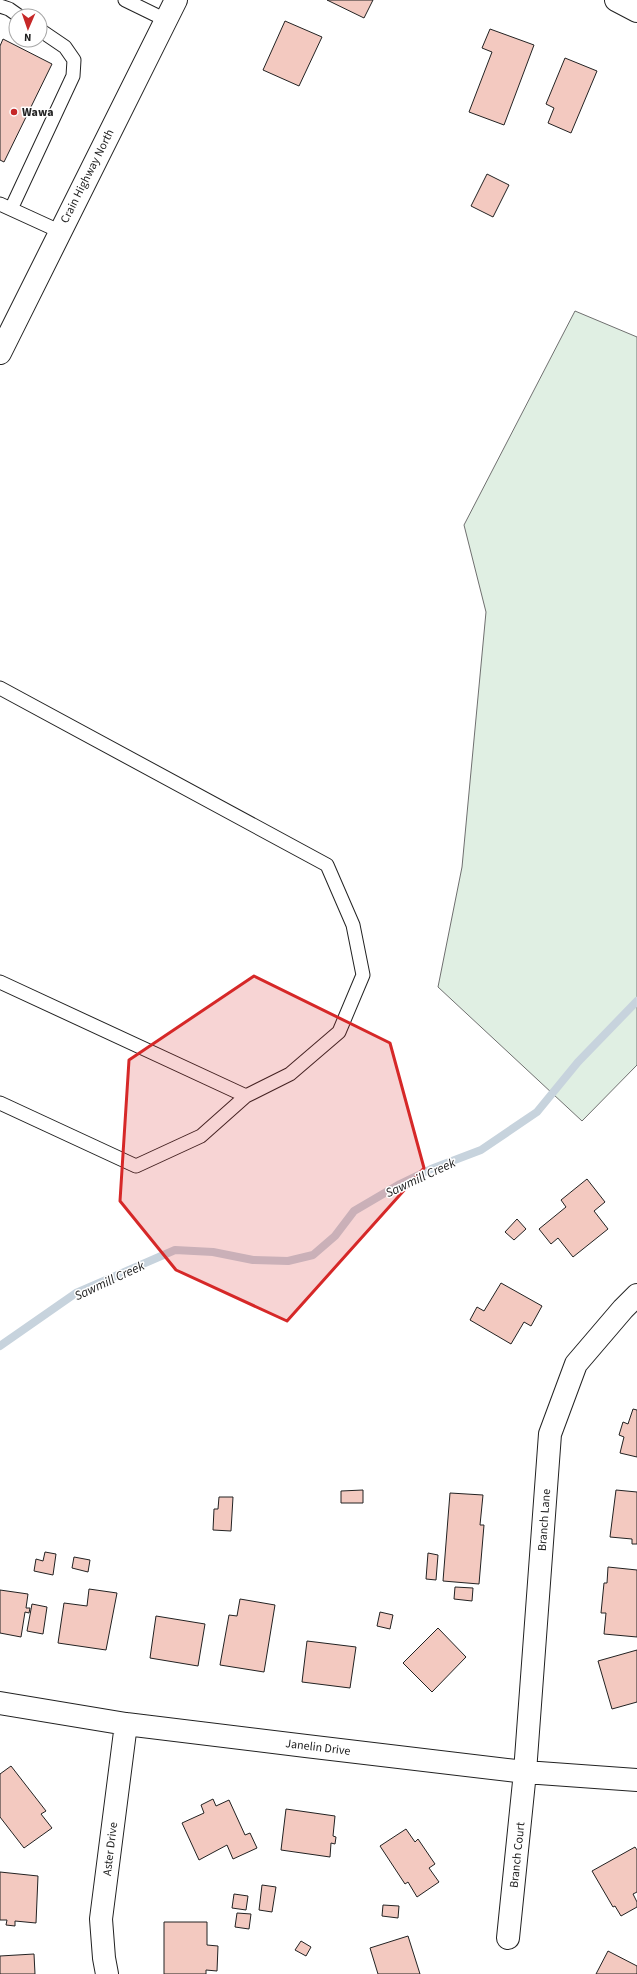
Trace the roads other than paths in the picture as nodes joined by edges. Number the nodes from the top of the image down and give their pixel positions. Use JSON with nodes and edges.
{"nodes":[{"id":1,"x":125,"y":0,"type":"edge"},
{"id":2,"x":176,"y":0,"type":"edge"},
{"id":3,"x":616,"y":0,"type":"edge"},
{"id":4,"x":637,"y":11,"type":"edge"},
{"id":5,"x":166,"y":20,"type":"junction"},
{"id":6,"x":48,"y":35,"type":"edge"},
{"id":7,"x":5,"y":206,"type":"edge"},
{"id":8,"x":59,"y":231,"type":"junction"},
{"id":9,"x":0,"y":353,"type":"edge"},
{"id":10,"x":0,"y":688,"type":"edge"},
{"id":11,"x":0,"y":982,"type":"edge"},
{"id":12,"x":246,"y":1096,"type":"junction"},
{"id":13,"x":0,"y":1103,"type":"edge"},
{"id":14,"x":637,"y":1295,"type":"edge"},
{"id":15,"x":0,"y":1703,"type":"edge"},
{"id":16,"x":126,"y":1724,"type":"junction"},
{"id":17,"x":525,"y":1772,"type":"junction"},
{"id":18,"x":637,"y":1780,"type":"edge"},
{"id":19,"x":508,"y":1938,"type":"dead end"},
{"id":20,"x":107,"y":1974,"type":"edge"}],
"edges":[{"from":1,"to":5,"type":"lane"},
{"from":2,"to":5,"type":"street","name":"Crain Highway North"},
{"from":3,"to":4,"type":"street"},
{"from":5,"to":8,"type":"street","name":"Crain Highway North"},
{"from":6,"to":7,"type":"lane"},
{"from":7,"to":8,"type":"lane"},
{"from":8,"to":9,"type":"street","name":"Crain Highway North"},
{"from":10,"to":12,"type":"lane"},
{"from":11,"to":12,"type":"lane"},
{"from":12,"to":13,"type":"lane"},
{"from":14,"to":17,"type":"street","name":"Branch Lane"},
{"from":15,"to":16,"type":"street","name":"Janelin Drive"},
{"from":16,"to":17,"type":"street","name":"Janelin Drive"},
{"from":16,"to":20,"type":"street","name":"Aster Drive"},
{"from":17,"to":18,"type":"street","name":"Janelin Drive"},
{"from":17,"to":19,"type":"street","name":"Branch Court"}]}
